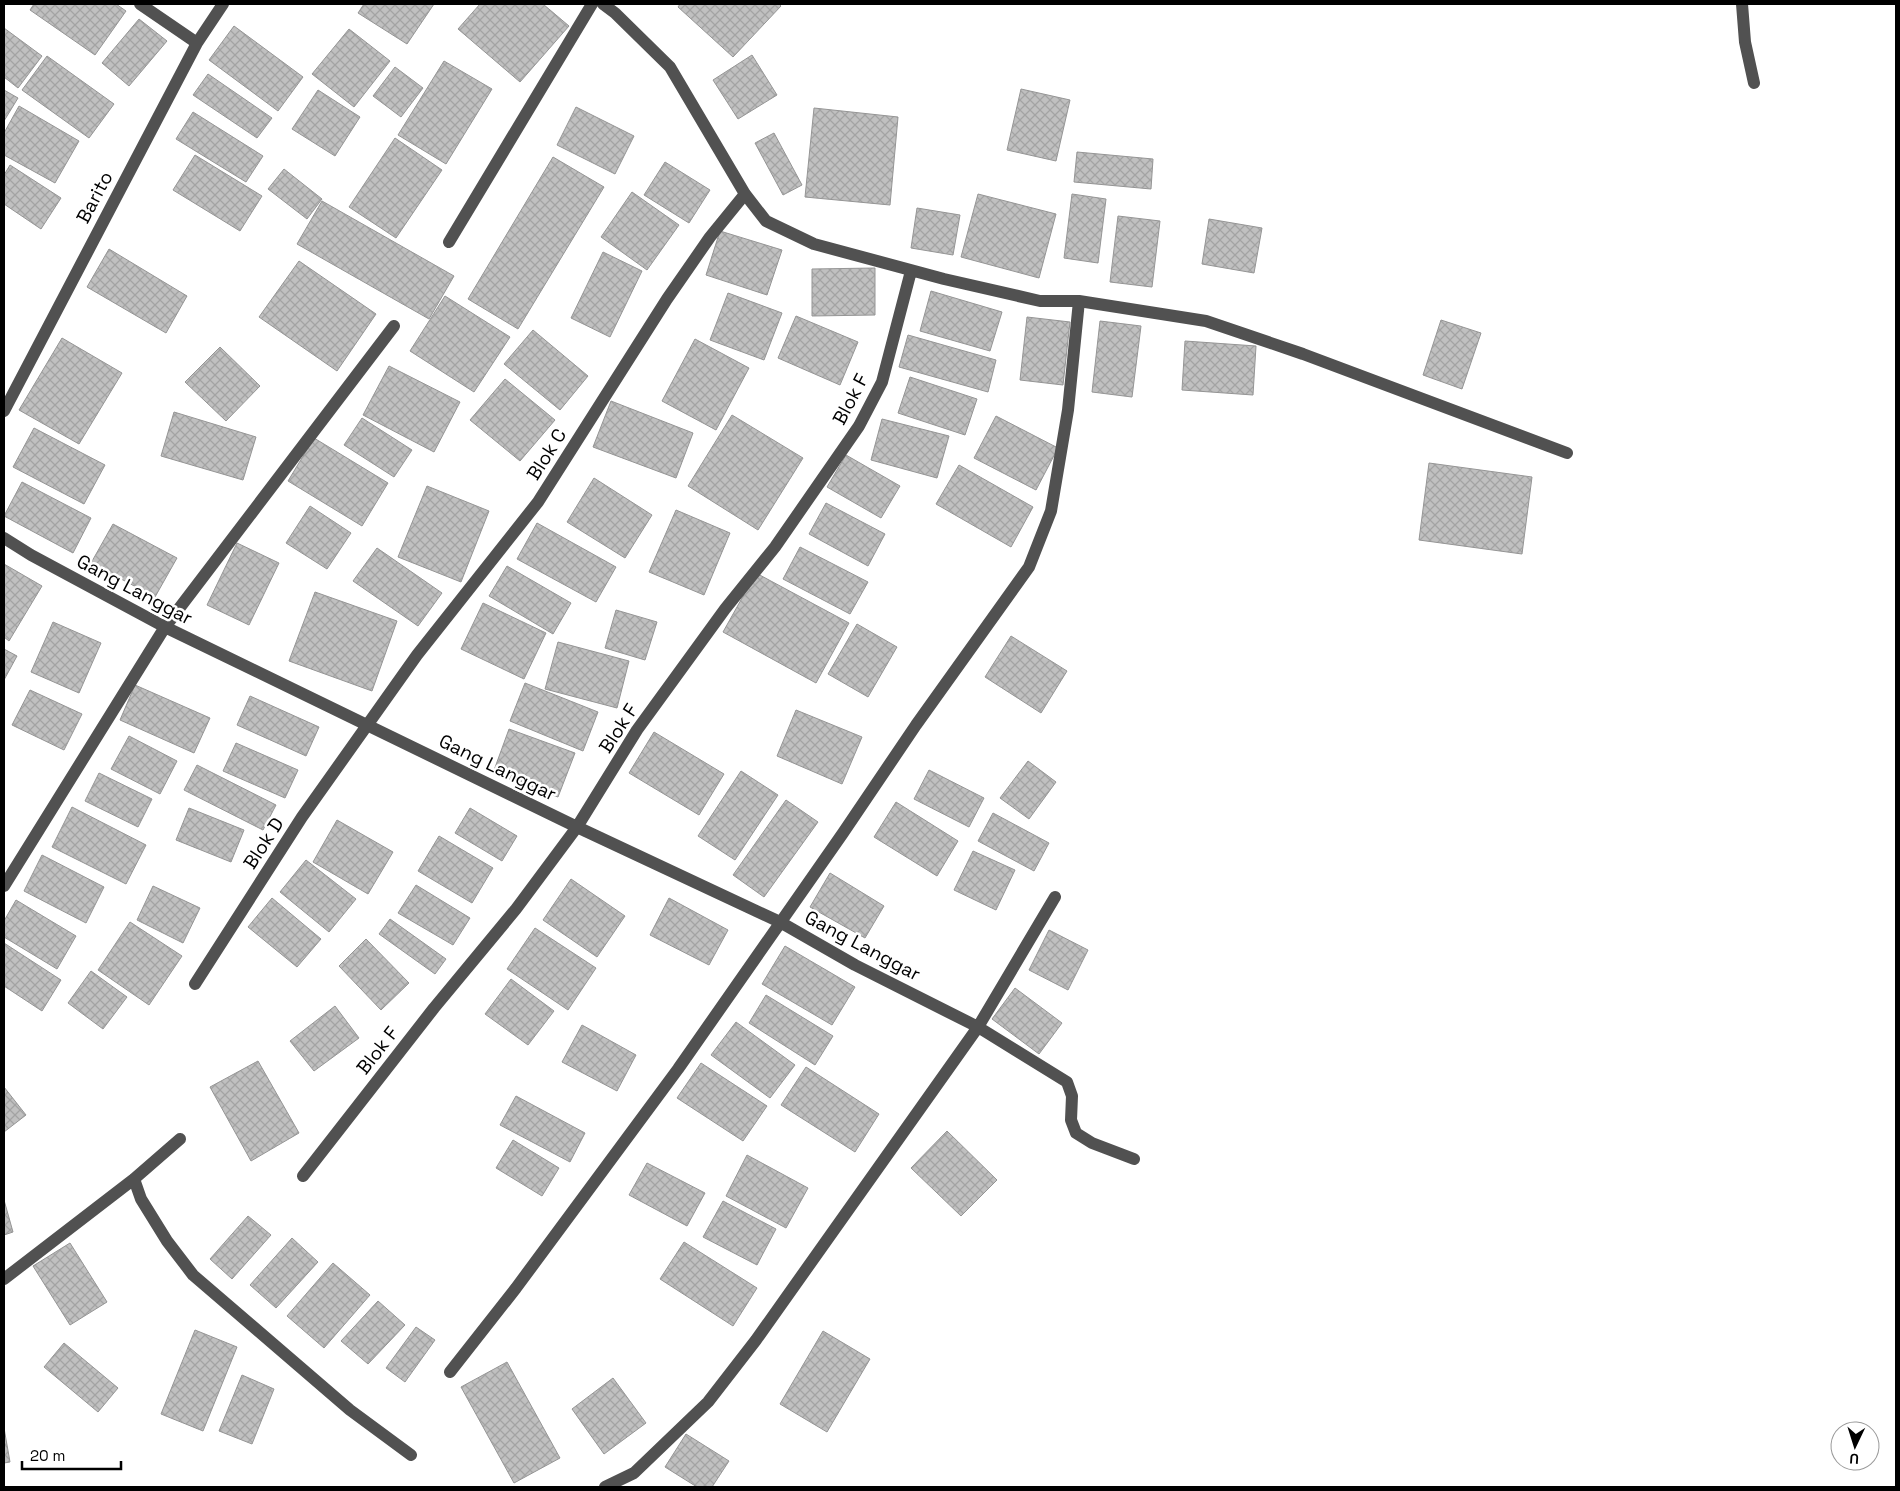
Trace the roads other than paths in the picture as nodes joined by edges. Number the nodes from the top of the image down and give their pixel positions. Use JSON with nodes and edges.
{"nodes":[{"id":1,"x":140,"y":4,"type":"edge"},
{"id":2,"x":223,"y":4,"type":"edge"},
{"id":3,"x":592,"y":4,"type":"edge"},
{"id":4,"x":603,"y":4,"type":"edge"},
{"id":5,"x":1742,"y":4,"type":"edge"},
{"id":6,"x":197,"y":43,"type":"junction"},
{"id":7,"x":1754,"y":83,"type":"dead end"},
{"id":8,"x":745,"y":194,"type":"junction"},
{"id":9,"x":449,"y":242,"type":"dead end"},
{"id":10,"x":911,"y":271,"type":"junction"},
{"id":11,"x":1079,"y":301,"type":"junction"},
{"id":12,"x":394,"y":326,"type":"dead end"},
{"id":13,"x":4,"y":412,"type":"edge"},
{"id":14,"x":1567,"y":453,"type":"dead end"},
{"id":15,"x":4,"y":538,"type":"edge"},
{"id":16,"x":165,"y":627,"type":"junction"},
{"id":17,"x":368,"y":725,"type":"junction"},
{"id":18,"x":577,"y":827,"type":"junction"},
{"id":19,"x":4,"y":886,"type":"edge"},
{"id":20,"x":1055,"y":897,"type":"dead end"},
{"id":21,"x":780,"y":922,"type":"junction"},
{"id":22,"x":195,"y":984,"type":"dead end"},
{"id":23,"x":978,"y":1027,"type":"junction"},
{"id":24,"x":180,"y":1139,"type":"dead end"},
{"id":25,"x":1134,"y":1159,"type":"dead end"},
{"id":26,"x":303,"y":1176,"type":"dead end"},
{"id":27,"x":134,"y":1179,"type":"junction"},
{"id":28,"x":4,"y":1279,"type":"edge"},
{"id":29,"x":450,"y":1372,"type":"dead end"},
{"id":30,"x":411,"y":1455,"type":"dead end"},
{"id":31,"x":606,"y":1487,"type":"edge"}],
"edges":[{"from":1,"to":6,"type":"street"},
{"from":2,"to":6,"type":"street","name":"Barito"},
{"from":3,"to":9,"type":"street"},
{"from":4,"to":8,"type":"street"},
{"from":5,"to":7,"type":"street"},
{"from":6,"to":13,"type":"street","name":"Barito"},
{"from":8,"to":10,"type":"street"},
{"from":8,"to":17,"type":"street","name":"Blok C"},
{"from":10,"to":11,"type":"street"},
{"from":10,"to":18,"type":"street","name":"Blok F"},
{"from":11,"to":14,"type":"street"},
{"from":11,"to":21,"type":"street"},
{"from":12,"to":16,"type":"street"},
{"from":15,"to":16,"type":"street","name":"Gang Langgar"},
{"from":16,"to":17,"type":"street","name":"Gang Langgar"},
{"from":16,"to":19,"type":"street"},
{"from":17,"to":18,"type":"street","name":"Gang Langgar"},
{"from":17,"to":22,"type":"street","name":"Blok D"},
{"from":18,"to":21,"type":"street","name":"Gang Langgar"},
{"from":18,"to":26,"type":"street","name":"Blok F"},
{"from":20,"to":23,"type":"street"},
{"from":21,"to":23,"type":"street","name":"Gang Langgar"},
{"from":21,"to":29,"type":"street"},
{"from":23,"to":25,"type":"street","name":"Gang Langgar"},
{"from":23,"to":31,"type":"street"},
{"from":24,"to":27,"type":"street"},
{"from":27,"to":28,"type":"street"},
{"from":27,"to":30,"type":"street"}]}
